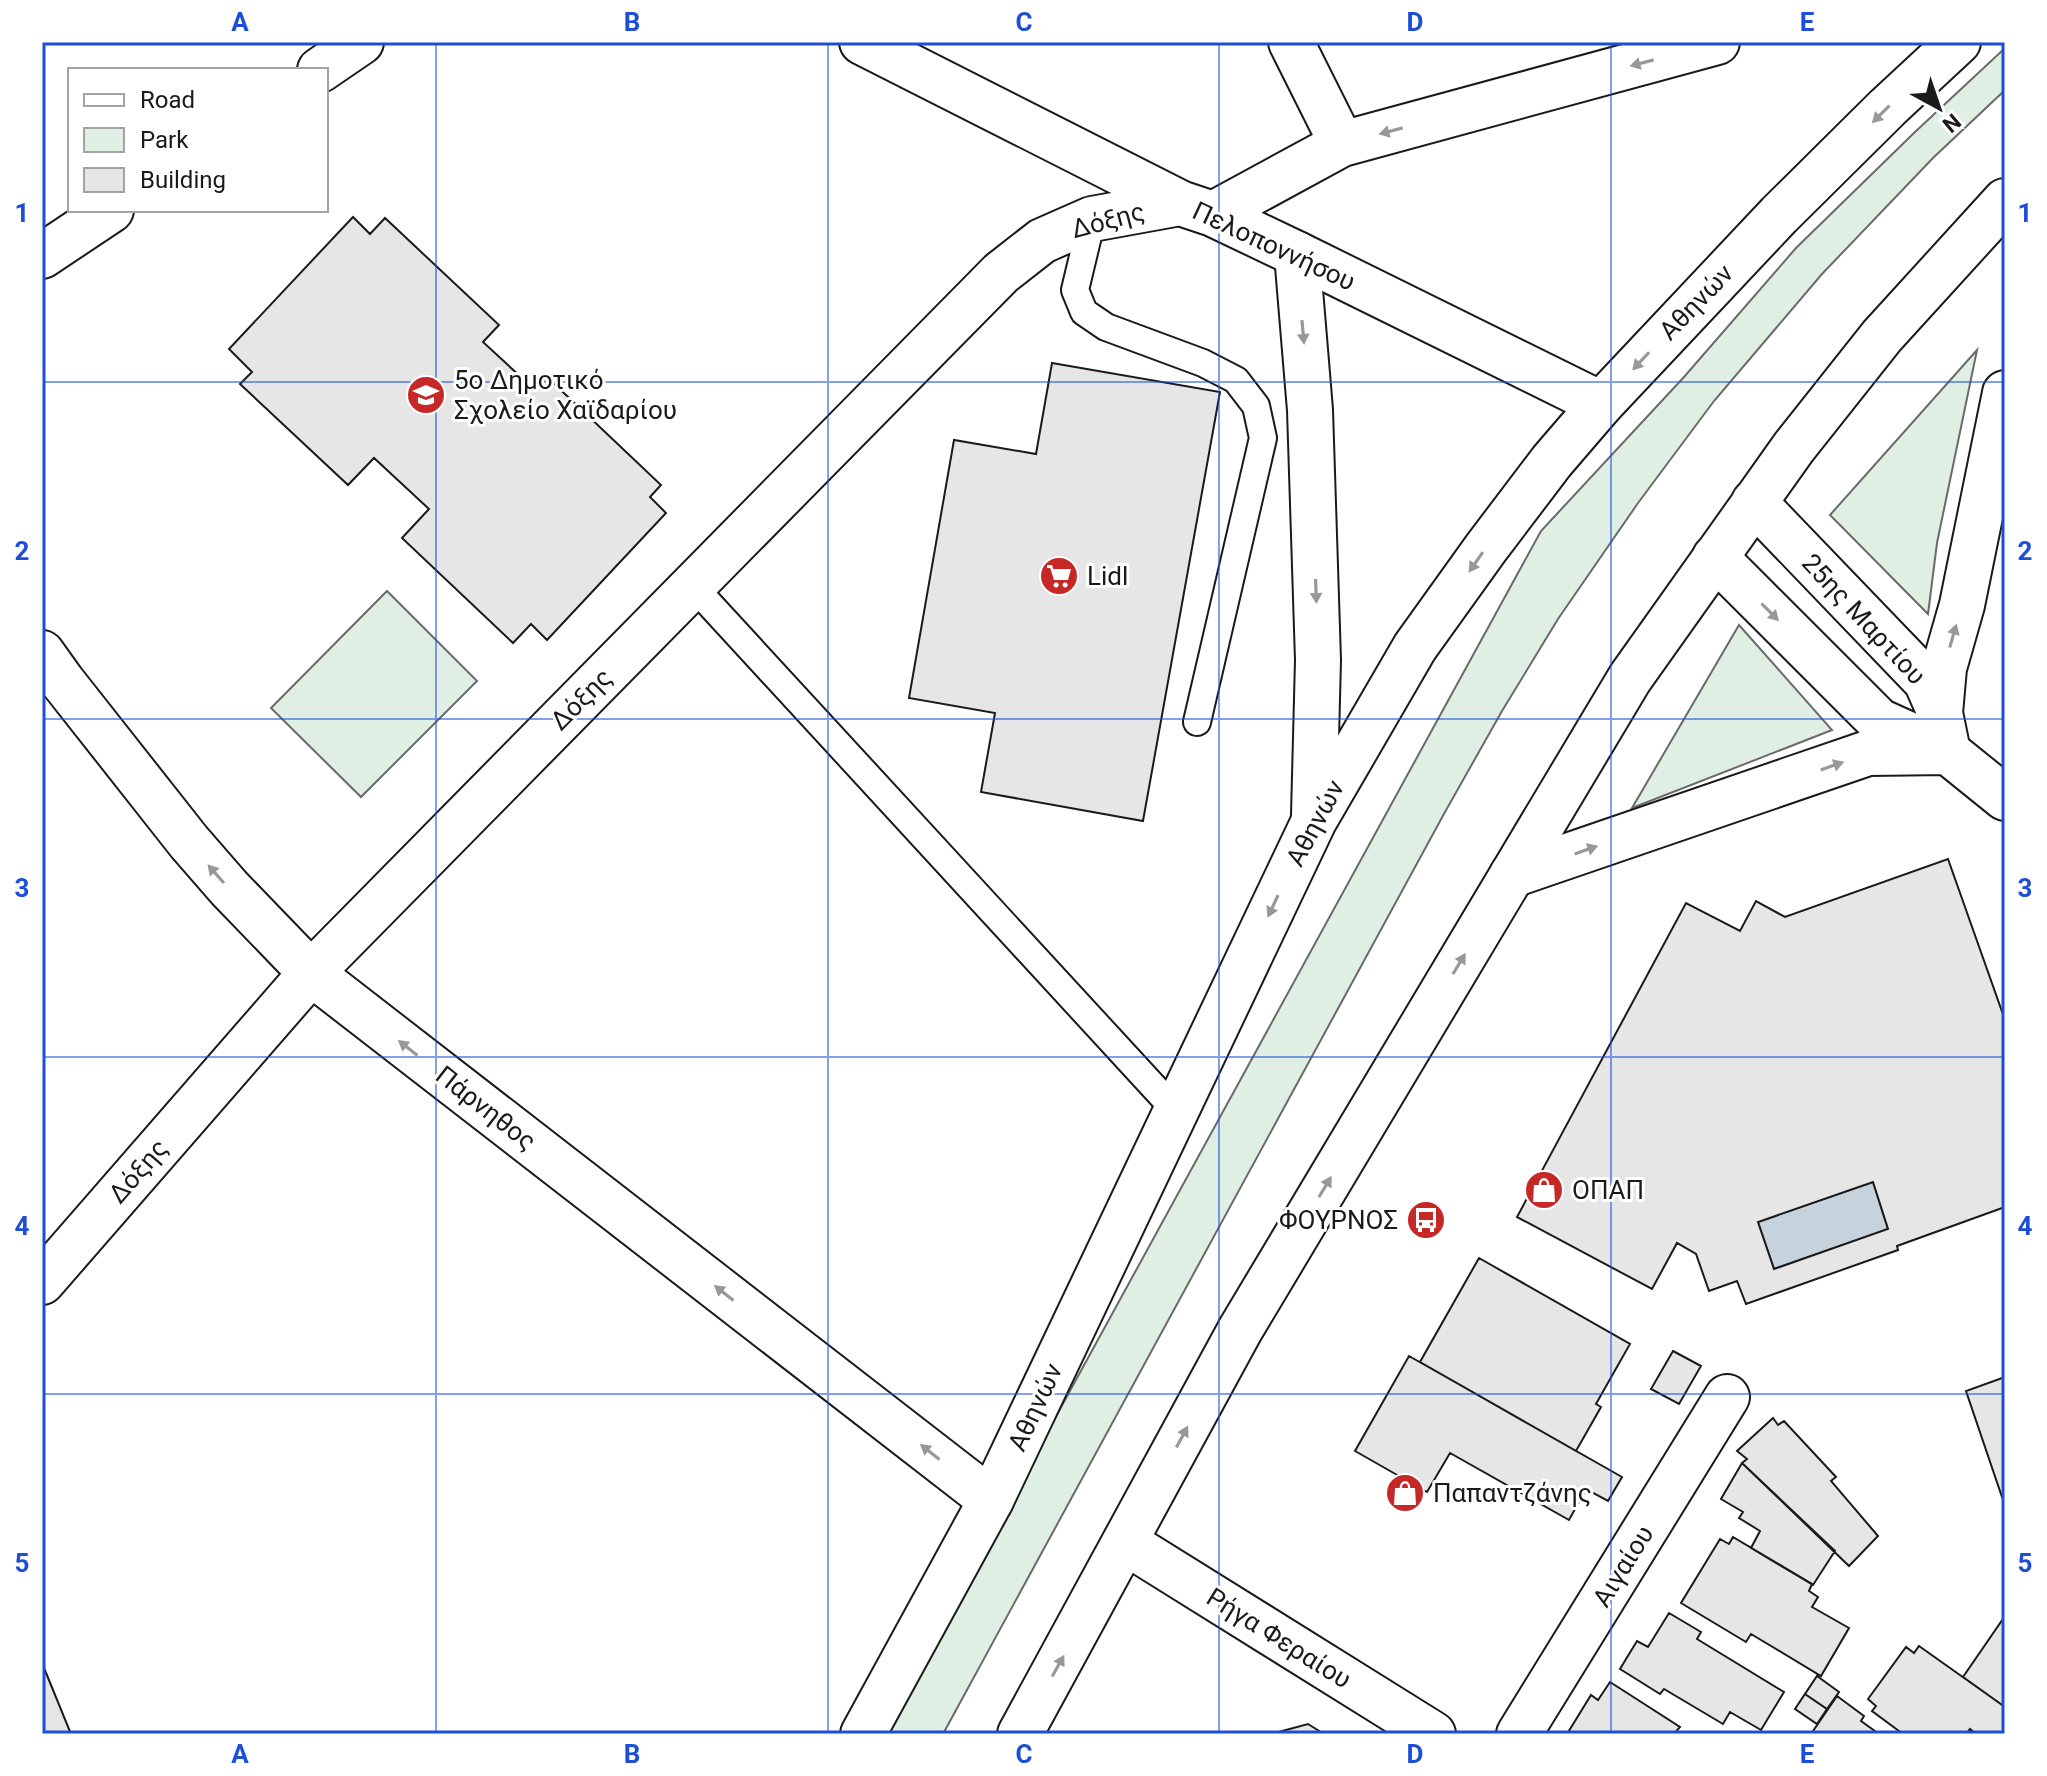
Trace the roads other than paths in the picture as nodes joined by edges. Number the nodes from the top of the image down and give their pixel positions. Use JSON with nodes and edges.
{"nodes":[{"id":1,"x":361,"y":42,"type":"edge"},
{"id":2,"x":862,"y":42,"type":"edge"},
{"id":3,"x":1291,"y":42,"type":"edge"},
{"id":4,"x":1717,"y":42,"type":"edge"},
{"id":5,"x":1958,"y":42,"type":"edge"},
{"id":6,"x":323,"y":68,"type":"edge"},
{"id":7,"x":1342,"y":144,"type":"junction"},
{"id":8,"x":2005,"y":201,"type":"edge"},
{"id":9,"x":1196,"y":208,"type":"junction"},
{"id":10,"x":108,"y":212,"type":"edge"},
{"id":11,"x":1092,"y":219,"type":"junction"},
{"id":12,"x":1297,"y":254,"type":"junction"},
{"id":13,"x":42,"y":256,"type":"edge"},
{"id":14,"x":2005,"y":393,"type":"edge"},
{"id":15,"x":1601,"y":404,"type":"junction"},
{"id":16,"x":1754,"y":502,"type":"junction"},
{"id":17,"x":1715,"y":557,"type":"junction"},
{"id":18,"x":692,"y":585,"type":"junction"},
{"id":19,"x":42,"y":653,"type":"edge"},
{"id":20,"x":1197,"y":722,"type":"dead end"},
{"id":21,"x":1944,"y":733,"type":"junction"},
{"id":22,"x":2005,"y":797,"type":"edge"},
{"id":23,"x":1314,"y":821,"type":"junction"},
{"id":24,"x":1512,"y":875,"type":"junction"},
{"id":25,"x":311,"y":973,"type":"junction"},
{"id":26,"x":1176,"y":1111,"type":"junction"},
{"id":27,"x":42,"y":1282,"type":"edge"},
{"id":28,"x":1727,"y":1397,"type":"dead end"},
{"id":29,"x":991,"y":1500,"type":"junction"},
{"id":30,"x":1125,"y":1542,"type":"junction"},
{"id":31,"x":863,"y":1734,"type":"edge"},
{"id":32,"x":1020,"y":1734,"type":"edge"},
{"id":33,"x":1433,"y":1734,"type":"edge"},
{"id":34,"x":1519,"y":1734,"type":"edge"}],
"edges":[{"from":1,"to":6,"type":"main road"},
{"from":2,"to":9,"type":"main road","name":"Πελοποννήσου"},
{"from":3,"to":7,"type":"main road"},
{"from":4,"to":7,"type":"main road","one_way":true},
{"from":5,"to":15,"type":"main road","name":"Αθηνών","one_way":true},
{"from":7,"to":9,"type":"main road"},
{"from":8,"to":16,"type":"main road"},
{"from":9,"to":11,"type":"main road","name":"Δόξης"},
{"from":9,"to":12,"type":"main road","name":"Πελοποννήσου"},
{"from":10,"to":13,"type":"main road"},
{"from":11,"to":18,"type":"main road","name":"Δόξης"},
{"from":11,"to":20,"type":"lane"},
{"from":12,"to":15,"type":"main road","name":"Πελοποννήσου"},
{"from":12,"to":23,"type":"main road","one_way":true},
{"from":21,"to":14,"type":"main road","one_way":true},
{"from":15,"to":23,"type":"main road","name":"Αθηνών","one_way":true},
{"from":16,"to":17,"type":"main road"},
{"from":16,"to":21,"type":"main road","name":"25ης Μαρτίου"},
{"from":17,"to":21,"type":"main road","name":"25ης Μαρτίου","one_way":true},
{"from":17,"to":24,"type":"main road"},
{"from":18,"to":25,"type":"main road","name":"Δόξης"},
{"from":18,"to":26,"type":"lane"},
{"from":25,"to":19,"type":"main road","name":"Πάρνηθος","one_way":true},
{"from":21,"to":22,"type":"main road","name":"25ης Μαρτίου"},
{"from":24,"to":21,"type":"main road","one_way":true},
{"from":23,"to":26,"type":"main road","name":"Αθηνών","one_way":true},
{"from":30,"to":24,"type":"main road","one_way":true},
{"from":25,"to":27,"type":"main road","name":"Δόξης"},
{"from":29,"to":25,"type":"main road","name":"Πάρνηθος","one_way":true},
{"from":26,"to":29,"type":"main road","name":"Αθηνών"},
{"from":28,"to":34,"type":"main road","name":"Αιγαίου"},
{"from":29,"to":31,"type":"main road","name":"Αθηνών"},
{"from":32,"to":30,"type":"main road","one_way":true},
{"from":30,"to":33,"type":"main road","name":"Ρήγα Φεραίου"}]}
